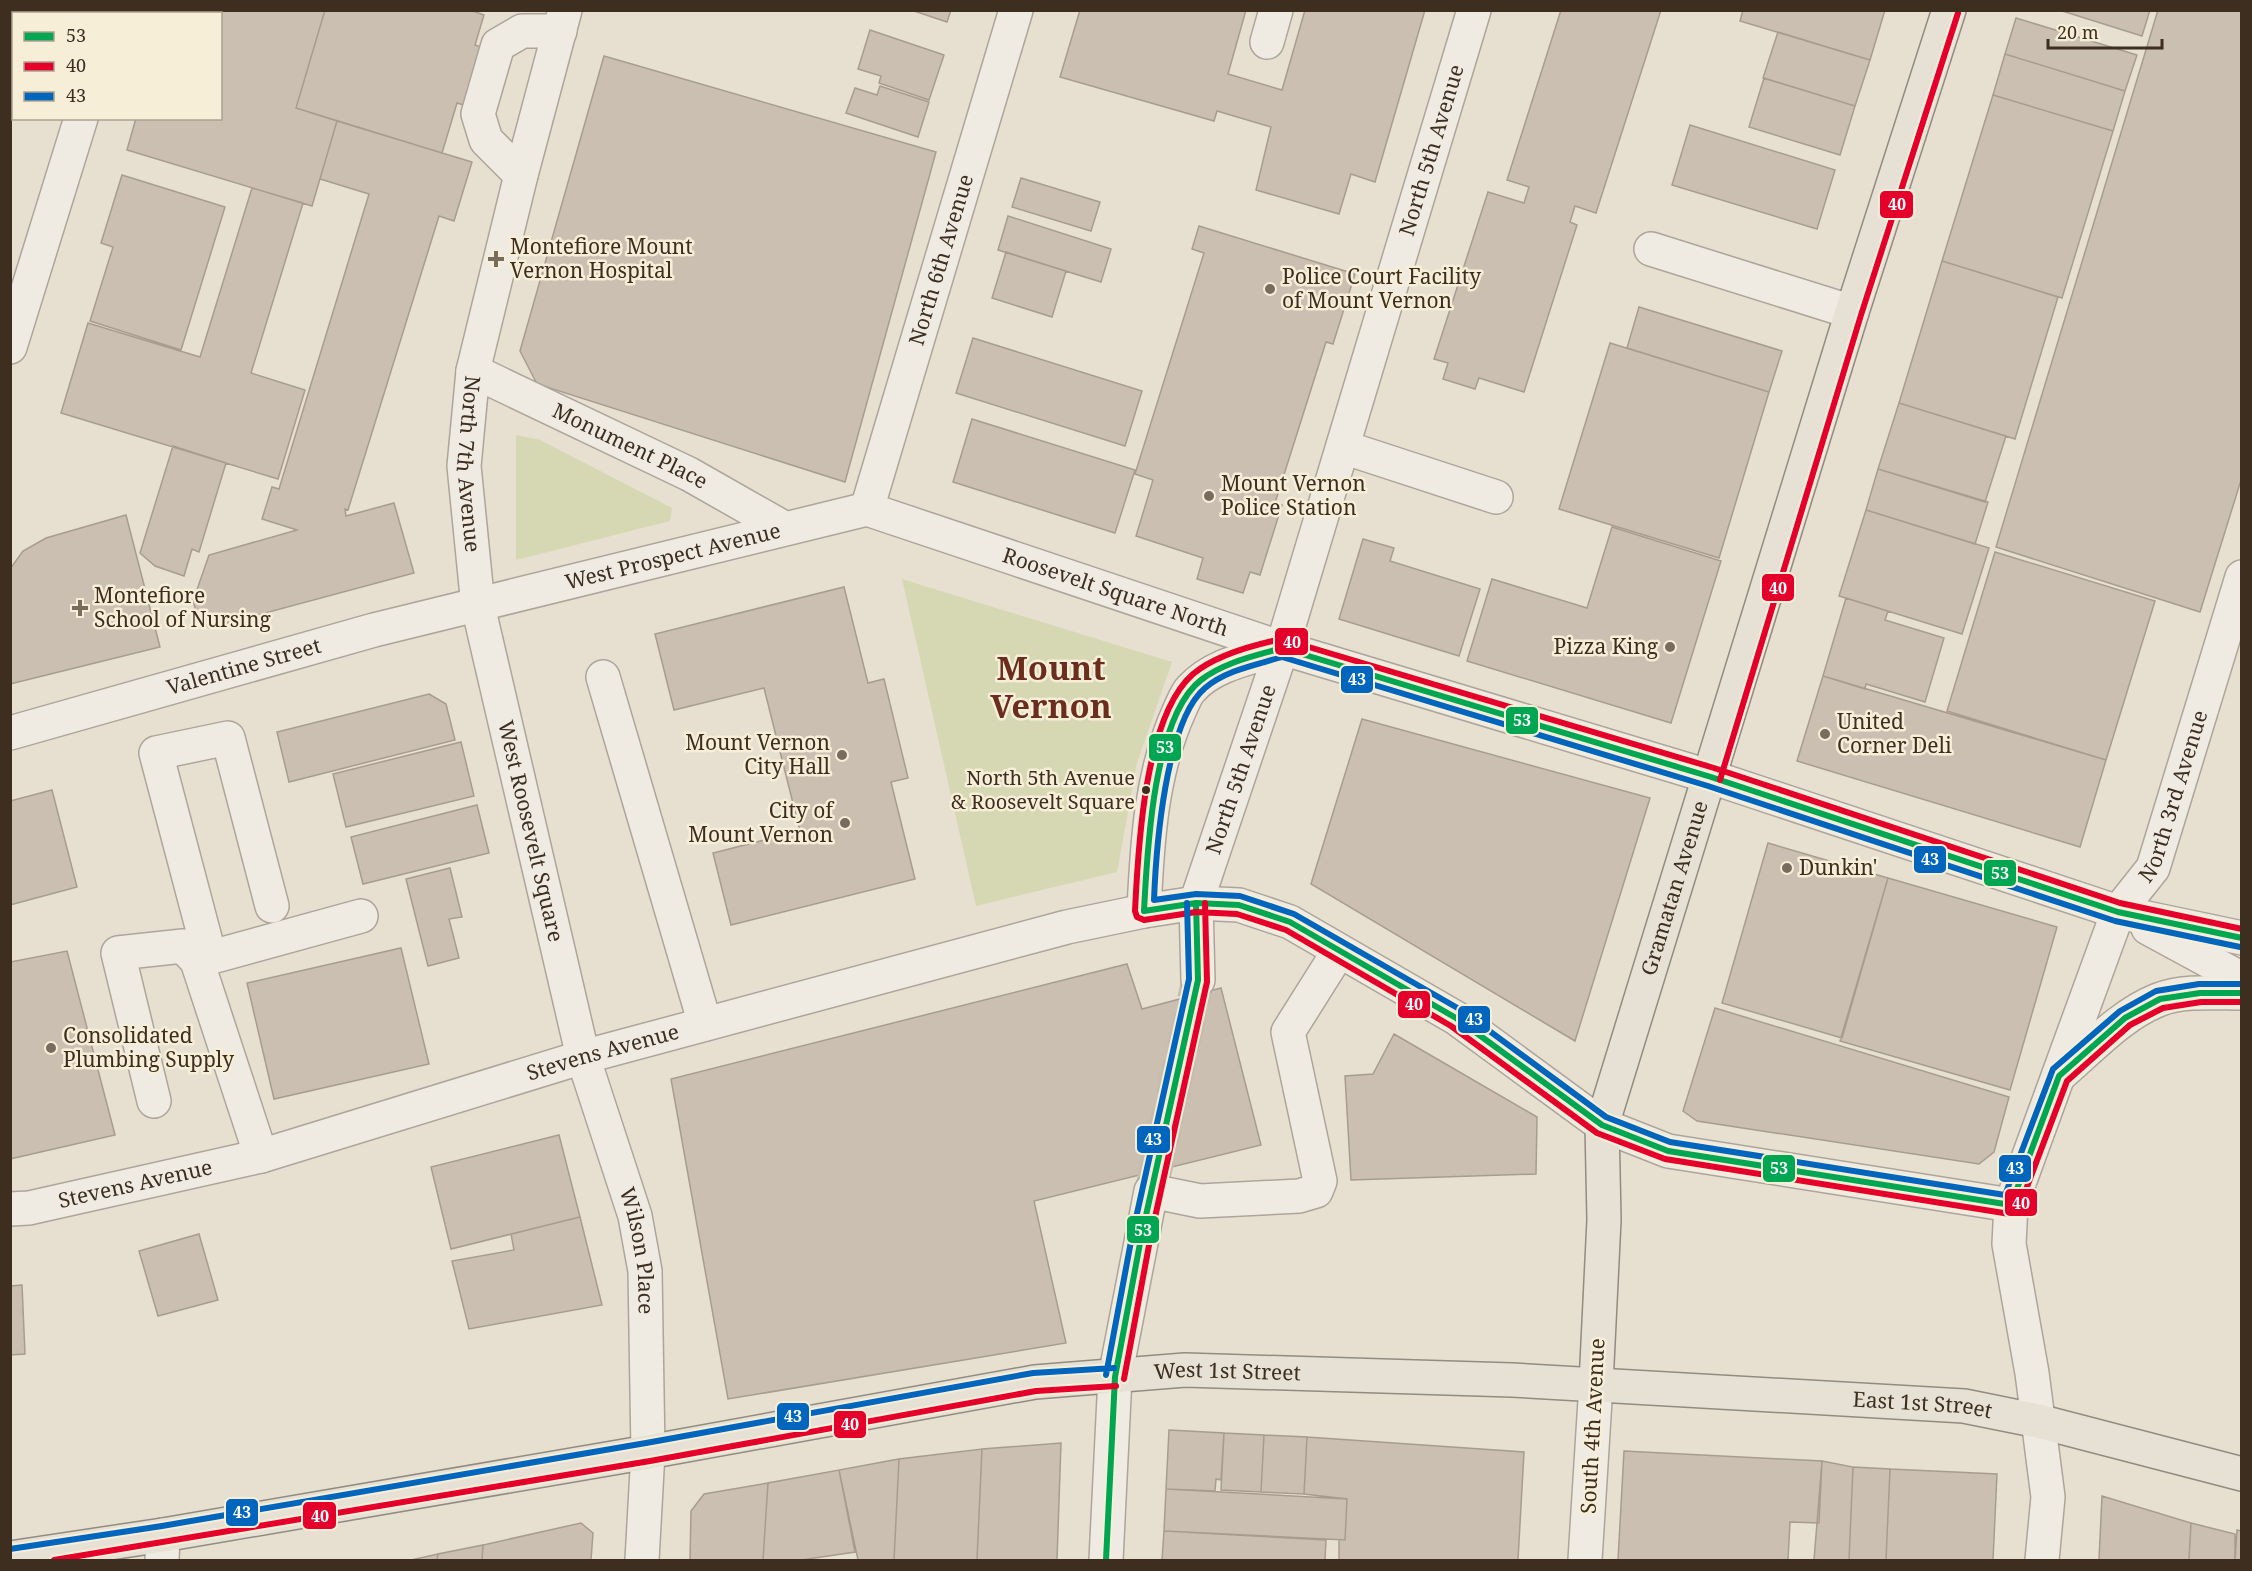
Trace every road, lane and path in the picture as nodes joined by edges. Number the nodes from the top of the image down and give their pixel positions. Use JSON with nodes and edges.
{"nodes":[{"id":1,"x":1016,"y":10,"type":"edge"},
{"id":2,"x":1276,"y":10,"type":"edge"},
{"id":3,"x":1474,"y":10,"type":"edge"},
{"id":4,"x":1949,"y":10,"type":"edge"},
{"id":5,"x":562,"y":21,"type":"edge"},
{"id":6,"x":1267,"y":42,"type":"dead end"},
{"id":7,"x":80,"y":120,"type":"edge"},
{"id":8,"x":520,"y":174,"type":"junction"},
{"id":9,"x":1651,"y":249,"type":"dead end"},
{"id":10,"x":1852,"y":312,"type":"junction"},
{"id":11,"x":10,"y":347,"type":"edge"},
{"id":12,"x":473,"y":371,"type":"junction"},
{"id":13,"x":1343,"y":447,"type":"junction"},
{"id":14,"x":1496,"y":497,"type":"dead end"},
{"id":15,"x":867,"y":509,"type":"junction"},
{"id":16,"x":784,"y":528,"type":"junction"},
{"id":17,"x":2241,"y":577,"type":"edge"},
{"id":18,"x":478,"y":606,"type":"junction"},
{"id":19,"x":1282,"y":648,"type":"junction"},
{"id":20,"x":603,"y":677,"type":"dead end"},
{"id":21,"x":10,"y":733,"type":"edge"},
{"id":22,"x":1711,"y":777,"type":"junction"},
{"id":23,"x":1196,"y":903,"type":"junction"},
{"id":24,"x":272,"y":906,"type":"dead end"},
{"id":25,"x":1143,"y":911,"type":"junction"},
{"id":26,"x":2118,"y":912,"type":"junction"},
{"id":27,"x":361,"y":916,"type":"dead end"},
{"id":28,"x":2241,"y":938,"type":"edge"},
{"id":29,"x":1340,"y":951,"type":"junction"},
{"id":30,"x":204,"y":959,"type":"junction"},
{"id":31,"x":2241,"y":979,"type":"edge"},
{"id":32,"x":1198,"y":980,"type":"tunnel mouth"},
{"id":33,"x":2241,"y":993,"type":"edge"},
{"id":34,"x":705,"y":1024,"type":"junction"},
{"id":35,"x":583,"y":1057,"type":"junction"},
{"id":36,"x":2059,"y":1076,"type":"junction"},
{"id":37,"x":154,"y":1101,"type":"dead end"},
{"id":38,"x":1602,"y":1125,"type":"junction"},
{"id":39,"x":261,"y":1156,"type":"junction"},
{"id":40,"x":2011,"y":1205,"type":"junction"},
{"id":41,"x":10,"y":1209,"type":"edge"},
{"id":42,"x":1601,"y":1292,"type":"joint"},
{"id":43,"x":1115,"y":1377,"type":"junction"},
{"id":44,"x":1596,"y":1384,"type":"junction"},
{"id":45,"x":2038,"y":1421,"type":"junction"},
{"id":46,"x":648,"y":1452,"type":"junction"},
{"id":47,"x":2241,"y":1474,"type":"edge"},
{"id":48,"x":162,"y":1548,"type":"edge"},
{"id":49,"x":10,"y":1558,"type":"edge"},
{"id":50,"x":642,"y":1560,"type":"edge"},
{"id":51,"x":1106,"y":1560,"type":"edge"},
{"id":52,"x":1585,"y":1560,"type":"edge"},
{"id":53,"x":2042,"y":1560,"type":"edge"}],
"edges":[{"from":1,"to":15,"type":"street","name":"North 6th Avenue"},
{"from":2,"to":6,"type":"street"},
{"from":3,"to":13,"type":"street","name":"North 5th Avenue"},
{"from":4,"to":10,"type":"main road","name":"Gramatan Avenue"},
{"from":5,"to":8,"type":"street","name":"North 7th Avenue"},
{"from":5,"to":8,"type":"street"},
{"from":7,"to":11,"type":"street"},
{"from":8,"to":12,"type":"street","name":"North 7th Avenue"},
{"from":9,"to":10,"type":"street"},
{"from":10,"to":22,"type":"main road","name":"Gramatan Avenue"},
{"from":12,"to":16,"type":"street","name":"Monument Place"},
{"from":12,"to":18,"type":"street","name":"North 7th Avenue"},
{"from":13,"to":14,"type":"street"},
{"from":13,"to":19,"type":"street","name":"North 5th Avenue"},
{"from":15,"to":16,"type":"street","name":"West Prospect Avenue"},
{"from":15,"to":19,"type":"street","name":"Roosevelt Square North"},
{"from":16,"to":18,"type":"street","name":"West Prospect Avenue"},
{"from":17,"to":26,"type":"street","name":"North 3rd Avenue"},
{"from":18,"to":21,"type":"street","name":"Valentine Street"},
{"from":18,"to":35,"type":"street","name":"West Roosevelt Square"},
{"from":19,"to":22,"type":"street","name":"Roosevelt Square North"},
{"from":19,"to":23,"type":"street","name":"North 5th Avenue"},
{"from":19,"to":25,"type":"street"},
{"from":20,"to":34,"type":"street"},
{"from":22,"to":26,"type":"street","name":"Roosevelt Square North"},
{"from":22,"to":38,"type":"main road","name":"Gramatan Avenue"},
{"from":23,"to":25,"type":"street","name":"Stevens Avenue"},
{"from":23,"to":29,"type":"street","name":"Stevens Avenue"},
{"from":23,"to":32,"type":"street","name":"North 5th Avenue"},
{"from":24,"to":30,"type":"street"},
{"from":25,"to":34,"type":"street","name":"Stevens Avenue"},
{"from":26,"to":28,"type":"street"},
{"from":26,"to":31,"type":"street"},
{"from":26,"to":36,"type":"street","name":"North 3rd Avenue"},
{"from":27,"to":30,"type":"street"},
{"from":29,"to":38,"type":"street","name":"Stevens Avenue"},
{"from":29,"to":43,"type":"street"},
{"from":30,"to":37,"type":"street"},
{"from":30,"to":39,"type":"street"},
{"from":33,"to":36,"type":"street"},
{"from":34,"to":35,"type":"street","name":"Stevens Avenue"},
{"from":35,"to":39,"type":"street","name":"Stevens Avenue"},
{"from":35,"to":46,"type":"street","name":"Wilson Place"},
{"from":36,"to":40,"type":"street","name":"North 3rd Avenue"},
{"from":38,"to":40,"type":"street","name":"Stevens Avenue"},
{"from":38,"to":42,"type":"main road","name":"Gramatan Avenue"},
{"from":39,"to":41,"type":"street","name":"Stevens Avenue"},
{"from":40,"to":45,"type":"street","name":"North 3rd Avenue"},
{"from":42,"to":44,"type":"main road","name":"South 4th Avenue"},
{"from":43,"to":44,"type":"main road","name":"West 1st Street"},
{"from":43,"to":46,"type":"main road","name":"West 1st Street"},
{"from":43,"to":51,"type":"street"},
{"from":44,"to":45,"type":"main road","name":"East 1st Street"},
{"from":44,"to":52,"type":"street","name":"South 4th Avenue"},
{"from":45,"to":47,"type":"main road","name":"East 1st Street"},
{"from":45,"to":53,"type":"street","name":"North 3rd Avenue"},
{"from":46,"to":48,"type":"main road","name":"West 1st Street"},
{"from":46,"to":50,"type":"street","name":"Wilson Place"},
{"from":48,"to":49,"type":"main road","name":"West 1st Street"}]}
